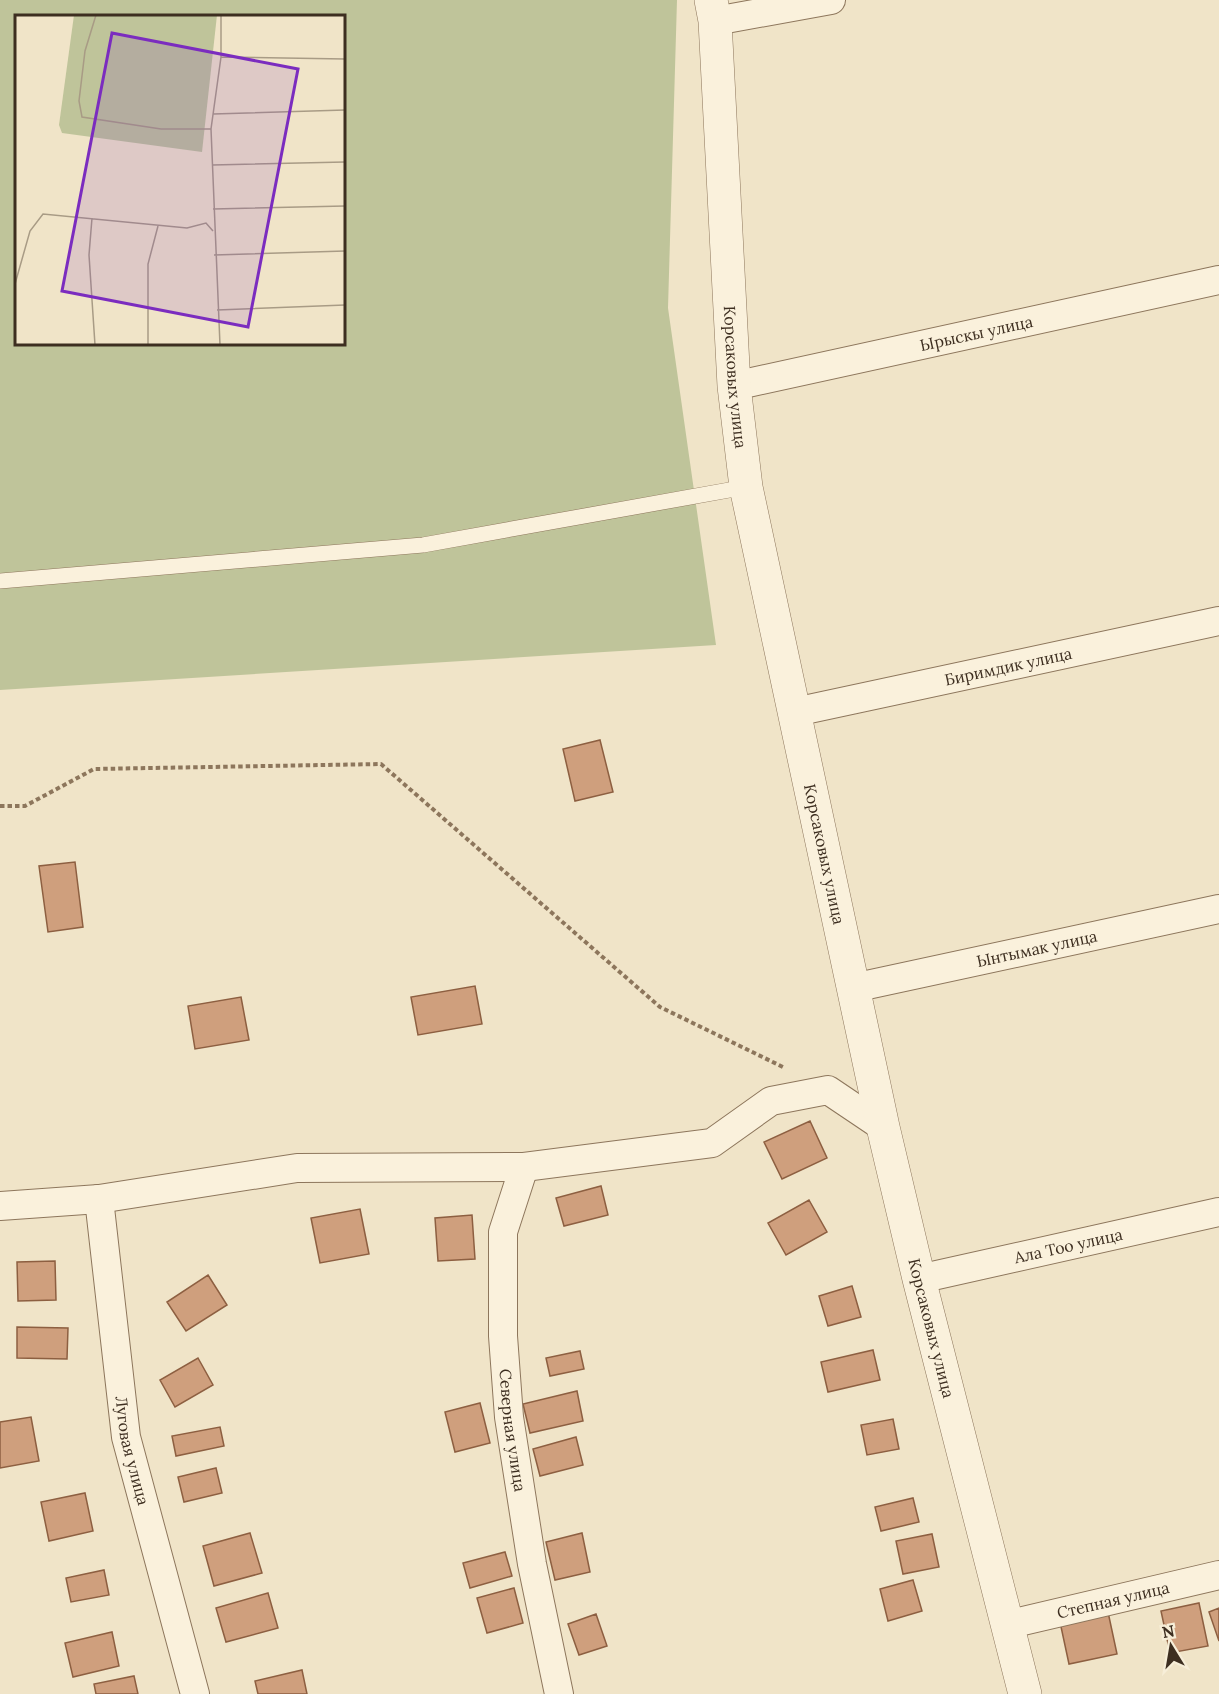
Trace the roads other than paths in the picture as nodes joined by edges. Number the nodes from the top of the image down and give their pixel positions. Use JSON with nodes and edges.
{"nodes":[{"id":1,"x":831,"y":0,"type":"edge"},
{"id":2,"x":713,"y":10,"type":"edge"},
{"id":3,"x":1219,"y":280,"type":"edge"},
{"id":4,"x":734,"y":386,"type":"junction"},
{"id":5,"x":746,"y":487,"type":"junction"},
{"id":6,"x":0,"y":581,"type":"edge"},
{"id":7,"x":1219,"y":621,"type":"edge"},
{"id":8,"x":795,"y":712,"type":"junction"},
{"id":9,"x":1219,"y":909,"type":"edge"},
{"id":10,"x":853,"y":988,"type":"junction"},
{"id":11,"x":883,"y":1127,"type":"junction"},
{"id":12,"x":524,"y":1167,"type":"junction"},
{"id":13,"x":99,"y":1199,"type":"junction"},
{"id":14,"x":0,"y":1206,"type":"edge"},
{"id":15,"x":1219,"y":1212,"type":"edge"},
{"id":16,"x":919,"y":1279,"type":"junction"},
{"id":17,"x":1219,"y":1575,"type":"edge"},
{"id":18,"x":1006,"y":1625,"type":"junction"},
{"id":19,"x":195,"y":1694,"type":"edge"},
{"id":20,"x":560,"y":1694,"type":"edge"},
{"id":21,"x":1025,"y":1694,"type":"edge"}],
"edges":[{"from":1,"to":2,"type":"street"},
{"from":2,"to":4,"type":"street","name":"Корсаковых улица"},
{"from":3,"to":4,"type":"street","name":"Ырыскы улица"},
{"from":4,"to":5,"type":"street","name":"Корсаковых улица"},
{"from":5,"to":6,"type":"lane"},
{"from":5,"to":8,"type":"street","name":"Корсаковых улица"},
{"from":7,"to":8,"type":"street","name":"Биримдик улица"},
{"from":8,"to":10,"type":"street","name":"Корсаковых улица"},
{"from":9,"to":10,"type":"street","name":"Ынтымак улица"},
{"from":10,"to":11,"type":"street","name":"Корсаковых улица"},
{"from":11,"to":12,"type":"street"},
{"from":11,"to":16,"type":"street","name":"Корсаковых улица"},
{"from":12,"to":13,"type":"street"},
{"from":12,"to":20,"type":"street","name":"Северная улица"},
{"from":13,"to":14,"type":"street"},
{"from":13,"to":19,"type":"street","name":"Луговая улица"},
{"from":15,"to":16,"type":"street","name":"Ала Тоо улица"},
{"from":16,"to":18,"type":"street","name":"Корсаковых улица"},
{"from":17,"to":18,"type":"street","name":"Степная улица"},
{"from":18,"to":21,"type":"street","name":"Корсаковых улица"}]}
